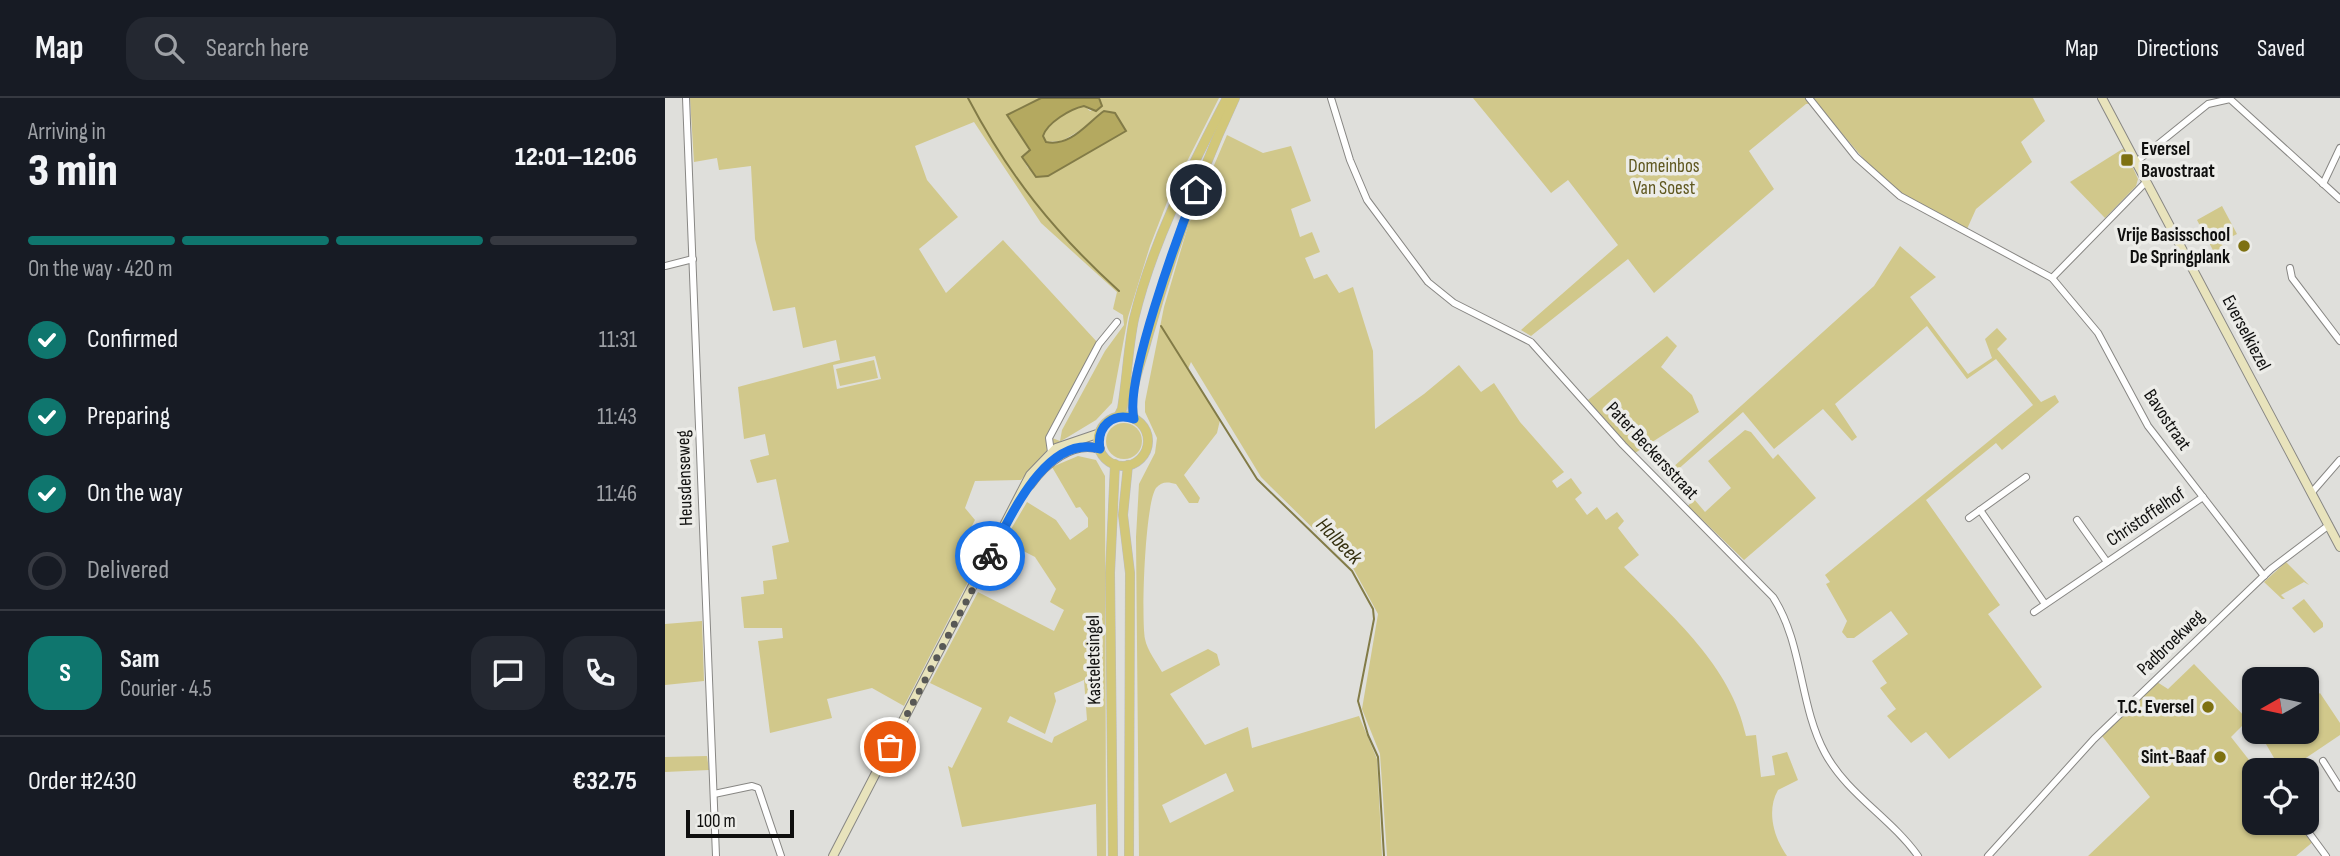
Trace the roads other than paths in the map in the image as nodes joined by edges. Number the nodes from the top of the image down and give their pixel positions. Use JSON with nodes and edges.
{"nodes":[{"id":1,"x":686,"y":98,"type":"edge"},
{"id":2,"x":1227,"y":98,"type":"edge"},
{"id":3,"x":1235,"y":98,"type":"edge"},
{"id":4,"x":1331,"y":98,"type":"edge"},
{"id":5,"x":1809,"y":98,"type":"edge"},
{"id":6,"x":2102,"y":98,"type":"edge"},
{"id":7,"x":2340,"y":148,"type":"edge"},
{"id":8,"x":2136,"y":162,"type":"junction"},
{"id":9,"x":2146,"y":182,"type":"junction"},
{"id":10,"x":2323,"y":184,"type":"junction"},
{"id":11,"x":2340,"y":199,"type":"edge"},
{"id":12,"x":693,"y":259,"type":"junction"},
{"id":13,"x":665,"y":266,"type":"edge"},
{"id":14,"x":2290,"y":268,"type":"dead end"},
{"id":15,"x":2052,"y":278,"type":"junction"},
{"id":16,"x":1117,"y":322,"type":"dead end"},
{"id":17,"x":2340,"y":341,"type":"edge"},
{"id":18,"x":1133,"y":369,"type":"junction"},
{"id":19,"x":1118,"y":416,"type":"junction"},
{"id":20,"x":1134,"y":419,"type":"junction"},
{"id":21,"x":1100,"y":433,"type":"junction"},
{"id":22,"x":1100,"y":449,"type":"junction"},
{"id":23,"x":1051,"y":452,"type":"junction"},
{"id":24,"x":2340,"y":460,"type":"edge"},
{"id":25,"x":1115,"y":464,"type":"junction"},
{"id":26,"x":1128,"y":465,"type":"junction"},
{"id":27,"x":2026,"y":477,"type":"dead end"},
{"id":28,"x":2313,"y":491,"type":"junction"},
{"id":29,"x":1022,"y":495,"type":"junction"},
{"id":30,"x":2203,"y":498,"type":"junction"},
{"id":31,"x":1980,"y":510,"type":"junction"},
{"id":32,"x":1969,"y":518,"type":"dead end"},
{"id":33,"x":2077,"y":520,"type":"dead end"},
{"id":34,"x":2329,"y":525,"type":"junction"},
{"id":35,"x":2340,"y":547,"type":"edge"},
{"id":36,"x":2107,"y":562,"type":"junction"},
{"id":37,"x":2264,"y":576,"type":"junction"},
{"id":38,"x":2045,"y":604,"type":"junction"},
{"id":39,"x":2034,"y":612,"type":"dead end"},
{"id":40,"x":2323,"y":761,"type":"dead end"},
{"id":41,"x":2340,"y":788,"type":"edge"},
{"id":42,"x":714,"y":794,"type":"junction"},
{"id":43,"x":2311,"y":835,"type":"edge"},
{"id":44,"x":716,"y":856,"type":"edge"},
{"id":45,"x":781,"y":856,"type":"edge"},
{"id":46,"x":832,"y":856,"type":"edge"},
{"id":47,"x":1113,"y":856,"type":"edge"},
{"id":48,"x":1129,"y":856,"type":"edge"},
{"id":49,"x":1918,"y":856,"type":"edge"},
{"id":50,"x":1988,"y":856,"type":"edge"},
{"id":51,"x":2326,"y":856,"type":"edge"}],
"edges":[{"from":1,"to":12,"type":"street","name":"Heusdenseweg"},
{"from":2,"to":18,"type":"main road"},
{"from":3,"to":18,"type":"main road"},
{"from":4,"to":49,"type":"street","name":"Pater Beckersstraat"},
{"from":5,"to":15,"type":"street","name":"Bavostraat"},
{"from":6,"to":8,"type":"street","name":"Everselkiezel"},
{"from":7,"to":10,"type":"street"},
{"from":8,"to":9,"type":"street","name":"Everselkiezel"},
{"from":8,"to":10,"type":"street"},
{"from":9,"to":15,"type":"street"},
{"from":9,"to":28,"type":"street","name":"Everselkiezel"},
{"from":10,"to":11,"type":"street"},
{"from":12,"to":13,"type":"street"},
{"from":12,"to":42,"type":"street","name":"Heusdenseweg"},
{"from":14,"to":17,"type":"street"},
{"from":15,"to":30,"type":"street","name":"Bavostraat"},
{"from":16,"to":23,"type":"street"},
{"from":18,"to":19,"type":"main road"},
{"from":18,"to":20,"type":"main road"},
{"from":19,"to":20,"type":"main road"},
{"from":19,"to":21,"type":"main road"},
{"from":20,"to":26,"type":"main road"},
{"from":21,"to":22,"type":"main road"},
{"from":21,"to":23,"type":"street"},
{"from":22,"to":25,"type":"main road"},
{"from":22,"to":29,"type":"street"},
{"from":23,"to":29,"type":"street"},
{"from":24,"to":28,"type":"street"},
{"from":25,"to":26,"type":"main road"},
{"from":25,"to":47,"type":"main road","name":"Kasteletsingel"},
{"from":26,"to":48,"type":"main road","name":"Kasteletsingel"},
{"from":27,"to":31,"type":"street"},
{"from":28,"to":34,"type":"street","name":"Everselkiezel"},
{"from":29,"to":46,"type":"street"},
{"from":30,"to":36,"type":"street","name":"Christoffelhof"},
{"from":30,"to":37,"type":"street","name":"Bavostraat"},
{"from":31,"to":32,"type":"street"},
{"from":31,"to":38,"type":"street"},
{"from":33,"to":36,"type":"street","name":"Christoffelhof"},
{"from":34,"to":35,"type":"street","name":"Everselkiezel"},
{"from":34,"to":37,"type":"street","name":"Padbroekweg"},
{"from":36,"to":38,"type":"street","name":"Christoffelhof"},
{"from":37,"to":50,"type":"street","name":"Padbroekweg"},
{"from":38,"to":39,"type":"street","name":"Christoffelhof"},
{"from":40,"to":41,"type":"street"},
{"from":42,"to":44,"type":"street","name":"Heusdenseweg"},
{"from":42,"to":45,"type":"street"},
{"from":43,"to":51,"type":"street"}]}
